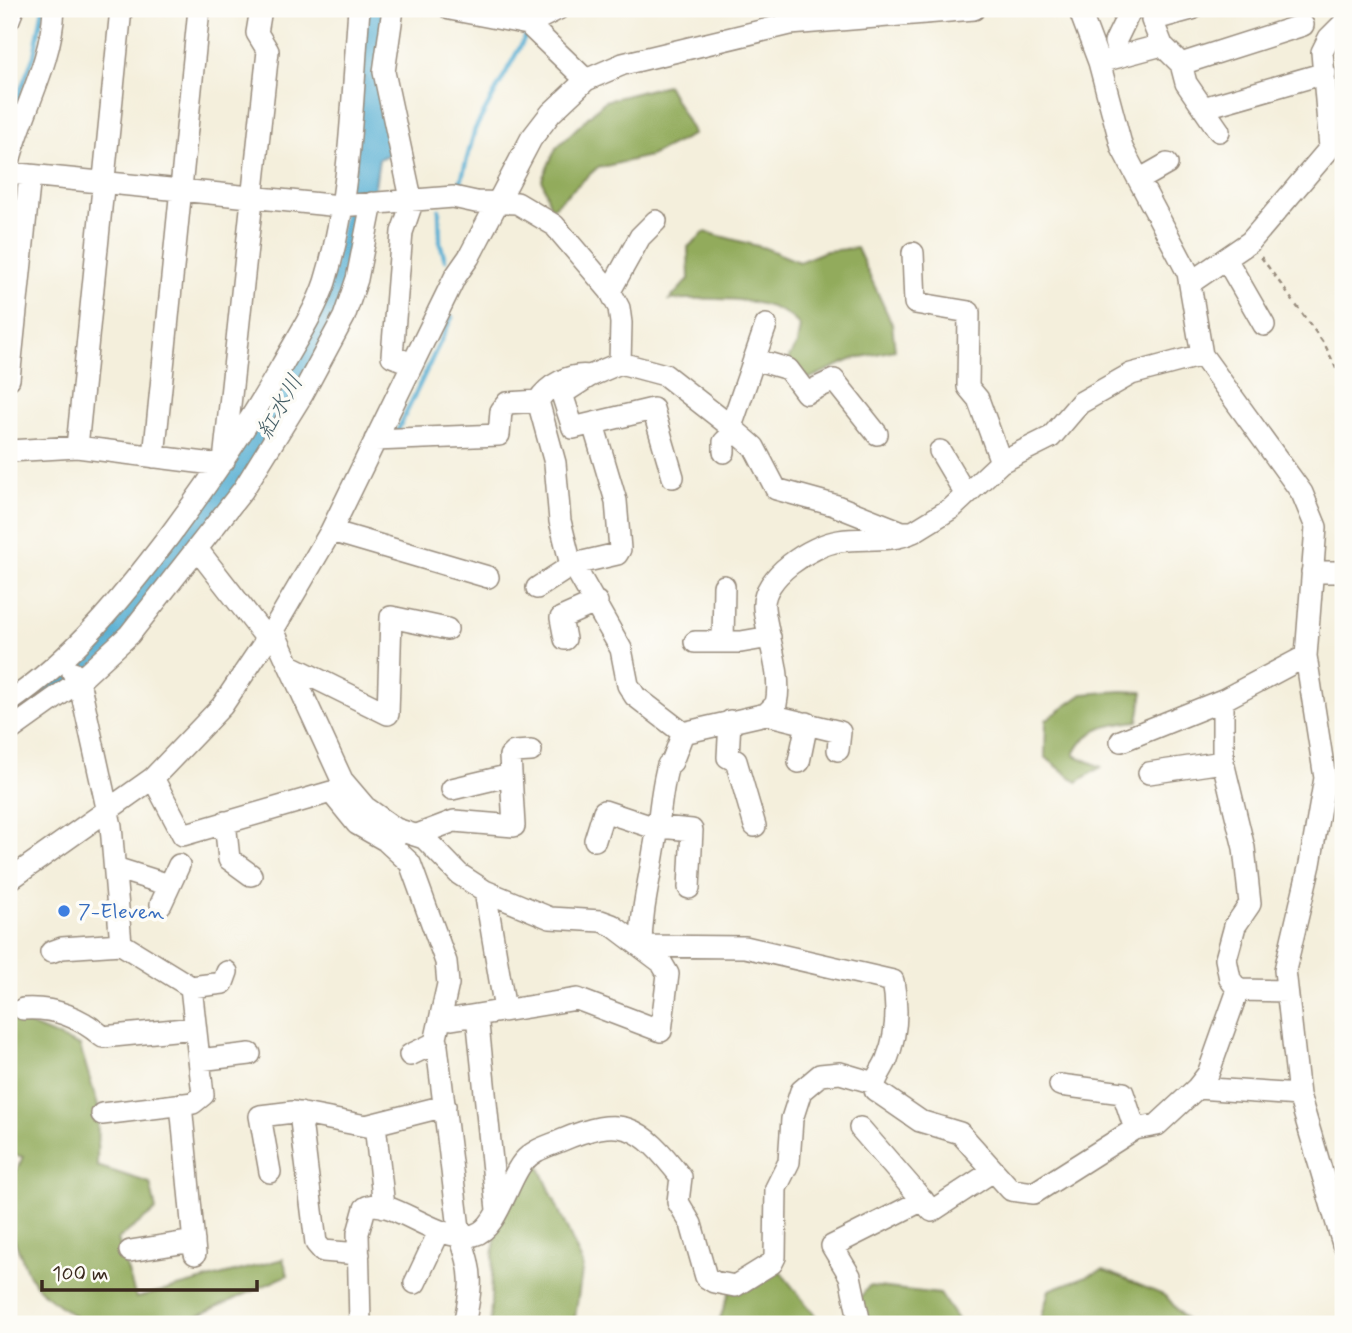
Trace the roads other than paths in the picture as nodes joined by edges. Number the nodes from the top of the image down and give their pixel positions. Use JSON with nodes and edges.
{"nodes":[{"id":1,"x":13,"y":9,"type":"edge"},
{"id":2,"x":54,"y":9,"type":"edge"},
{"id":3,"x":121,"y":9,"type":"edge"},
{"id":4,"x":199,"y":9,"type":"edge"},
{"id":5,"x":261,"y":9,"type":"edge"},
{"id":6,"x":359,"y":9,"type":"edge"},
{"id":7,"x":393,"y":9,"type":"edge"},
{"id":8,"x":450,"y":9,"type":"edge"},
{"id":9,"x":558,"y":9,"type":"edge"},
{"id":10,"x":974,"y":9,"type":"edge"},
{"id":11,"x":1079,"y":9,"type":"edge"},
{"id":12,"x":1131,"y":9,"type":"edge"},
{"id":13,"x":1192,"y":9,"type":"edge"},
{"id":14,"x":938,"y":10,"type":"edge"},
{"id":15,"x":827,"y":14,"type":"edge"},
{"id":16,"x":527,"y":16,"type":"edge"},
{"id":17,"x":9,"y":19,"type":"edge"},
{"id":18,"x":1343,"y":24,"type":"edge"},
{"id":19,"x":1303,"y":25,"type":"dead end"},
{"id":20,"x":1163,"y":45,"type":"junction"},
{"id":21,"x":1109,"y":59,"type":"junction"},
{"id":22,"x":1181,"y":64,"type":"junction"},
{"id":23,"x":1325,"y":73,"type":"junction"},
{"id":24,"x":586,"y":80,"type":"junction"},
{"id":25,"x":1203,"y":108,"type":"junction"},
{"id":26,"x":1219,"y":131,"type":"dead end"},
{"id":27,"x":1337,"y":145,"type":"edge"},
{"id":28,"x":9,"y":162,"type":"edge"},
{"id":29,"x":1167,"y":164,"type":"dead end"},
{"id":30,"x":19,"y":174,"type":"edge"},
{"id":31,"x":1139,"y":180,"type":"junction"},
{"id":32,"x":103,"y":181,"type":"junction"},
{"id":33,"x":179,"y":189,"type":"junction"},
{"id":34,"x":253,"y":197,"type":"junction"},
{"id":35,"x":371,"y":203,"type":"junction"},
{"id":36,"x":412,"y":203,"type":"junction"},
{"id":37,"x":498,"y":203,"type":"junction"},
{"id":38,"x":343,"y":205,"type":"junction"},
{"id":39,"x":656,"y":221,"type":"dead end"},
{"id":40,"x":913,"y":253,"type":"dead end"},
{"id":41,"x":1226,"y":259,"type":"junction"},
{"id":42,"x":1190,"y":283,"type":"junction"},
{"id":43,"x":610,"y":291,"type":"junction"},
{"id":44,"x":12,"y":319,"type":"edge"},
{"id":45,"x":766,"y":325,"type":"dead end"},
{"id":46,"x":1264,"y":325,"type":"dead end"},
{"id":47,"x":1202,"y":355,"type":"junction"},
{"id":48,"x":754,"y":359,"type":"junction"},
{"id":49,"x":620,"y":363,"type":"junction"},
{"id":50,"x":412,"y":365,"type":"junction"},
{"id":51,"x":590,"y":376,"type":"junction"},
{"id":52,"x":9,"y":379,"type":"edge"},
{"id":53,"x":538,"y":401,"type":"junction"},
{"id":54,"x":593,"y":424,"type":"junction"},
{"id":55,"x":732,"y":427,"type":"junction"},
{"id":56,"x":877,"y":434,"type":"dead end"},
{"id":57,"x":375,"y":440,"type":"junction"},
{"id":58,"x":77,"y":447,"type":"junction"},
{"id":59,"x":9,"y":451,"type":"edge"},
{"id":60,"x":940,"y":451,"type":"dead end"},
{"id":61,"x":724,"y":452,"type":"dead end"},
{"id":62,"x":154,"y":457,"type":"junction"},
{"id":63,"x":224,"y":461,"type":"junction"},
{"id":64,"x":1001,"y":462,"type":"junction"},
{"id":65,"x":673,"y":477,"type":"dead end"},
{"id":66,"x":966,"y":495,"type":"junction"},
{"id":67,"x":331,"y":531,"type":"junction"},
{"id":68,"x":913,"y":532,"type":"junction"},
{"id":69,"x":197,"y":549,"type":"junction"},
{"id":70,"x":574,"y":564,"type":"junction"},
{"id":71,"x":1312,"y":572,"type":"junction"},
{"id":72,"x":1343,"y":572,"type":"edge"},
{"id":73,"x":488,"y":577,"type":"dead end"},
{"id":74,"x":724,"y":586,"type":"dead end"},
{"id":75,"x":537,"y":588,"type":"dead end"},
{"id":76,"x":597,"y":602,"type":"junction"},
{"id":77,"x":447,"y":629,"type":"dead end"},
{"id":78,"x":270,"y":634,"type":"junction"},
{"id":79,"x":770,"y":638,"type":"junction"},
{"id":80,"x":565,"y":639,"type":"dead end"},
{"id":81,"x":695,"y":642,"type":"dead end"},
{"id":82,"x":723,"y":642,"type":"junction"},
{"id":83,"x":1306,"y":656,"type":"junction"},
{"id":84,"x":291,"y":666,"type":"junction"},
{"id":85,"x":72,"y":670,"type":"junction"},
{"id":86,"x":1223,"y":700,"type":"junction"},
{"id":87,"x":9,"y":702,"type":"edge"},
{"id":88,"x":766,"y":714,"type":"junction"},
{"id":89,"x":730,"y":721,"type":"junction"},
{"id":90,"x":807,"y":723,"type":"junction"},
{"id":91,"x":9,"y":731,"type":"edge"},
{"id":92,"x":683,"y":733,"type":"junction"},
{"id":93,"x":1121,"y":741,"type":"dead end"},
{"id":94,"x":838,"y":750,"type":"dead end"},
{"id":95,"x":531,"y":751,"type":"dead end"},
{"id":96,"x":799,"y":762,"type":"dead end"},
{"id":97,"x":1223,"y":762,"type":"junction"},
{"id":98,"x":1149,"y":773,"type":"dead end"},
{"id":99,"x":511,"y":775,"type":"junction"},
{"id":100,"x":153,"y":778,"type":"junction"},
{"id":101,"x":452,"y":789,"type":"dead end"},
{"id":102,"x":108,"y":812,"type":"junction"},
{"id":103,"x":226,"y":822,"type":"junction"},
{"id":104,"x":755,"y":825,"type":"dead end"},
{"id":105,"x":657,"y":827,"type":"junction"},
{"id":106,"x":417,"y":835,"type":"junction"},
{"id":107,"x":595,"y":840,"type":"dead end"},
{"id":108,"x":179,"y":865,"type":"dead end"},
{"id":109,"x":115,"y":867,"type":"junction"},
{"id":110,"x":251,"y":875,"type":"dead end"},
{"id":111,"x":9,"y":880,"type":"edge"},
{"id":112,"x":689,"y":888,"type":"dead end"},
{"id":113,"x":485,"y":891,"type":"junction"},
{"id":114,"x":121,"y":944,"type":"junction"},
{"id":115,"x":641,"y":946,"type":"junction"},
{"id":116,"x":51,"y":952,"type":"dead end"},
{"id":117,"x":227,"y":972,"type":"dead end"},
{"id":118,"x":191,"y":987,"type":"junction"},
{"id":119,"x":1238,"y":990,"type":"junction"},
{"id":120,"x":1287,"y":991,"type":"junction"},
{"id":121,"x":23,"y":1009,"type":"dead end"},
{"id":122,"x":505,"y":1010,"type":"junction"},
{"id":123,"x":477,"y":1015,"type":"junction"},
{"id":124,"x":452,"y":1019,"type":"dead end"},
{"id":125,"x":195,"y":1027,"type":"junction"},
{"id":126,"x":437,"y":1042,"type":"junction"},
{"id":127,"x":250,"y":1054,"type":"dead end"},
{"id":128,"x":411,"y":1055,"type":"dead end"},
{"id":129,"x":199,"y":1060,"type":"junction"},
{"id":130,"x":874,"y":1083,"type":"junction"},
{"id":131,"x":1060,"y":1085,"type":"dead end"},
{"id":132,"x":1197,"y":1088,"type":"junction"},
{"id":133,"x":1299,"y":1095,"type":"junction"},
{"id":134,"x":181,"y":1104,"type":"junction"},
{"id":135,"x":445,"y":1106,"type":"junction"},
{"id":136,"x":300,"y":1113,"type":"junction"},
{"id":137,"x":102,"y":1114,"type":"dead end"},
{"id":138,"x":375,"y":1124,"type":"junction"},
{"id":139,"x":860,"y":1128,"type":"dead end"},
{"id":140,"x":1135,"y":1129,"type":"junction"},
{"id":141,"x":993,"y":1171,"type":"junction"},
{"id":142,"x":270,"y":1172,"type":"dead end"},
{"id":143,"x":923,"y":1200,"type":"junction"},
{"id":144,"x":384,"y":1207,"type":"junction"},
{"id":145,"x":497,"y":1210,"type":"junction"},
{"id":146,"x":439,"y":1232,"type":"junction"},
{"id":147,"x":460,"y":1237,"type":"junction"},
{"id":148,"x":1343,"y":1244,"type":"edge"},
{"id":149,"x":130,"y":1251,"type":"dead end"},
{"id":150,"x":359,"y":1254,"type":"junction"},
{"id":151,"x":415,"y":1283,"type":"dead end"},
{"id":152,"x":859,"y":1319,"type":"dead end"},
{"id":153,"x":360,"y":1324,"type":"edge"},
{"id":154,"x":464,"y":1324,"type":"edge"}],
"edges":[{"from":1,"to":17,"type":"street"},
{"from":2,"to":28,"type":"street"},
{"from":3,"to":32,"type":"street"},
{"from":4,"to":33,"type":"street"},
{"from":5,"to":34,"type":"street"},
{"from":6,"to":38,"type":"street"},
{"from":7,"to":36,"type":"street"},
{"from":8,"to":16,"type":"street"},
{"from":9,"to":16,"type":"street"},
{"from":10,"to":14,"type":"street"},
{"from":11,"to":21,"type":"street"},
{"from":12,"to":21,"type":"street"},
{"from":13,"to":20,"type":"street"},
{"from":14,"to":15,"type":"street"},
{"from":15,"to":24,"type":"street"},
{"from":16,"to":24,"type":"street"},
{"from":18,"to":23,"type":"street"},
{"from":19,"to":22,"type":"street"},
{"from":20,"to":21,"type":"street"},
{"from":20,"to":22,"type":"street"},
{"from":21,"to":31,"type":"street"},
{"from":22,"to":25,"type":"street"},
{"from":23,"to":25,"type":"street"},
{"from":23,"to":27,"type":"street"},
{"from":24,"to":37,"type":"street"},
{"from":25,"to":26,"type":"street"},
{"from":27,"to":41,"type":"street"},
{"from":29,"to":31,"type":"street"},
{"from":30,"to":32,"type":"street"},
{"from":30,"to":44,"type":"street"},
{"from":31,"to":42,"type":"street"},
{"from":32,"to":33,"type":"street"},
{"from":32,"to":58,"type":"street"},
{"from":33,"to":34,"type":"street"},
{"from":33,"to":62,"type":"street"},
{"from":34,"to":38,"type":"street"},
{"from":34,"to":63,"type":"street"},
{"from":35,"to":36,"type":"street"},
{"from":35,"to":38,"type":"street"},
{"from":35,"to":69,"type":"street"},
{"from":36,"to":37,"type":"street"},
{"from":36,"to":50,"type":"street"},
{"from":37,"to":43,"type":"street"},
{"from":37,"to":50,"type":"street"},
{"from":38,"to":63,"type":"street"},
{"from":39,"to":43,"type":"street"},
{"from":40,"to":64,"type":"street"},
{"from":41,"to":42,"type":"street"},
{"from":41,"to":46,"type":"street"},
{"from":42,"to":47,"type":"street"},
{"from":43,"to":49,"type":"street"},
{"from":44,"to":52,"type":"street"},
{"from":45,"to":48,"type":"street"},
{"from":47,"to":64,"type":"street"},
{"from":47,"to":71,"type":"street"},
{"from":48,"to":55,"type":"street"},
{"from":48,"to":56,"type":"street"},
{"from":49,"to":51,"type":"street"},
{"from":49,"to":55,"type":"street"},
{"from":50,"to":57,"type":"street"},
{"from":51,"to":53,"type":"street"},
{"from":51,"to":54,"type":"street"},
{"from":53,"to":57,"type":"street"},
{"from":53,"to":70,"type":"street"},
{"from":54,"to":65,"type":"street"},
{"from":54,"to":70,"type":"street"},
{"from":55,"to":61,"type":"street"},
{"from":55,"to":68,"type":"street"},
{"from":57,"to":67,"type":"street"},
{"from":58,"to":59,"type":"street"},
{"from":58,"to":62,"type":"street"},
{"from":60,"to":66,"type":"street"},
{"from":62,"to":63,"type":"street"},
{"from":63,"to":85,"type":"street"},
{"from":64,"to":66,"type":"street"},
{"from":66,"to":68,"type":"street"},
{"from":67,"to":73,"type":"street"},
{"from":67,"to":78,"type":"street"},
{"from":68,"to":79,"type":"street"},
{"from":69,"to":78,"type":"street"},
{"from":69,"to":85,"type":"street"},
{"from":70,"to":75,"type":"street"},
{"from":70,"to":76,"type":"street"},
{"from":71,"to":72,"type":"street"},
{"from":71,"to":83,"type":"street"},
{"from":74,"to":82,"type":"street"},
{"from":76,"to":80,"type":"street"},
{"from":76,"to":92,"type":"street"},
{"from":77,"to":84,"type":"street"},
{"from":78,"to":84,"type":"street"},
{"from":78,"to":100,"type":"street"},
{"from":79,"to":82,"type":"street"},
{"from":79,"to":88,"type":"street"},
{"from":81,"to":82,"type":"street"},
{"from":83,"to":86,"type":"street"},
{"from":83,"to":120,"type":"street"},
{"from":84,"to":106,"type":"street"},
{"from":85,"to":87,"type":"street"},
{"from":85,"to":91,"type":"street"},
{"from":85,"to":102,"type":"street"},
{"from":86,"to":93,"type":"street"},
{"from":86,"to":97,"type":"street"},
{"from":88,"to":89,"type":"street"},
{"from":88,"to":90,"type":"street"},
{"from":89,"to":92,"type":"street"},
{"from":89,"to":104,"type":"street"},
{"from":90,"to":94,"type":"street"},
{"from":90,"to":96,"type":"street"},
{"from":92,"to":105,"type":"street"},
{"from":95,"to":99,"type":"street"},
{"from":97,"to":98,"type":"street"},
{"from":97,"to":119,"type":"street"},
{"from":99,"to":101,"type":"street"},
{"from":99,"to":106,"type":"street"},
{"from":100,"to":102,"type":"street"},
{"from":100,"to":103,"type":"street"},
{"from":102,"to":109,"type":"street"},
{"from":102,"to":111,"type":"street"},
{"from":103,"to":110,"type":"street"},
{"from":103,"to":126,"type":"street"},
{"from":105,"to":107,"type":"street"},
{"from":105,"to":112,"type":"street"},
{"from":105,"to":115,"type":"street"},
{"from":106,"to":113,"type":"street"},
{"from":108,"to":109,"type":"street"},
{"from":109,"to":114,"type":"street"},
{"from":113,"to":115,"type":"street"},
{"from":113,"to":122,"type":"street"},
{"from":114,"to":116,"type":"street"},
{"from":114,"to":118,"type":"street"},
{"from":115,"to":122,"type":"street"},
{"from":115,"to":130,"type":"street"},
{"from":117,"to":118,"type":"street"},
{"from":118,"to":125,"type":"street"},
{"from":119,"to":120,"type":"street"},
{"from":119,"to":132,"type":"street"},
{"from":120,"to":133,"type":"street"},
{"from":121,"to":125,"type":"street"},
{"from":122,"to":123,"type":"street"},
{"from":123,"to":124,"type":"street"},
{"from":123,"to":145,"type":"street"},
{"from":125,"to":129,"type":"street"},
{"from":126,"to":128,"type":"street"},
{"from":126,"to":135,"type":"street"},
{"from":127,"to":129,"type":"street"},
{"from":129,"to":134,"type":"street"},
{"from":130,"to":141,"type":"street"},
{"from":130,"to":145,"type":"street"},
{"from":131,"to":140,"type":"street"},
{"from":132,"to":133,"type":"street"},
{"from":132,"to":140,"type":"street"},
{"from":133,"to":148,"type":"street"},
{"from":134,"to":137,"type":"street"},
{"from":134,"to":149,"type":"street"},
{"from":135,"to":138,"type":"street"},
{"from":135,"to":147,"type":"street"},
{"from":136,"to":138,"type":"street"},
{"from":136,"to":142,"type":"street"},
{"from":136,"to":150,"type":"street"},
{"from":138,"to":144,"type":"street"},
{"from":139,"to":143,"type":"street"},
{"from":140,"to":141,"type":"street"},
{"from":141,"to":143,"type":"street"},
{"from":143,"to":152,"type":"street"},
{"from":144,"to":146,"type":"street"},
{"from":144,"to":150,"type":"street"},
{"from":145,"to":147,"type":"street"},
{"from":146,"to":147,"type":"street"},
{"from":146,"to":151,"type":"street"},
{"from":147,"to":154,"type":"street"},
{"from":150,"to":153,"type":"street"}]}
